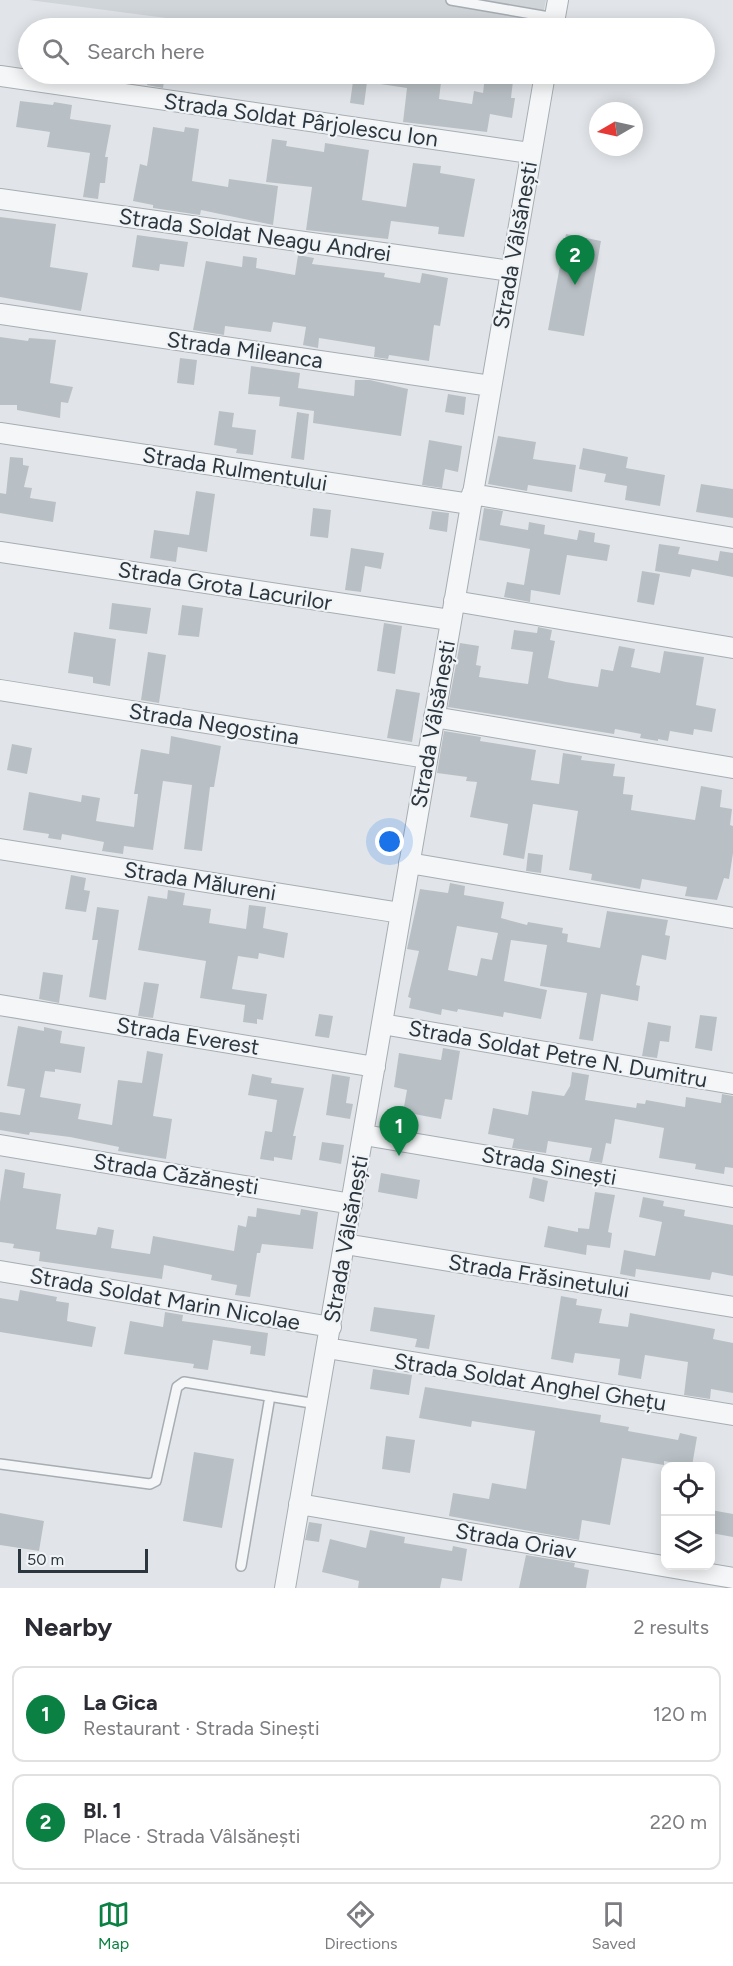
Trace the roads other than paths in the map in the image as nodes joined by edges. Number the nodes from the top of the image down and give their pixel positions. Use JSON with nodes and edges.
{"nodes":[{"id":1,"x":451,"y":0,"type":"edge"},
{"id":2,"x":555,"y":15,"type":"edge"},
{"id":3,"x":0,"y":76,"type":"edge"},
{"id":4,"x":18,"y":79,"type":"edge"},
{"id":5,"x":55,"y":84,"type":"edge"},
{"id":6,"x":543,"y":84,"type":"edge"},
{"id":7,"x":530,"y":153,"type":"junction"},
{"id":8,"x":0,"y":199,"type":"edge"},
{"id":9,"x":511,"y":271,"type":"junction"},
{"id":10,"x":0,"y":314,"type":"edge"},
{"id":11,"x":491,"y":386,"type":"junction"},
{"id":12,"x":0,"y":433,"type":"edge"},
{"id":13,"x":471,"y":499,"type":"junction"},
{"id":14,"x":733,"y":538,"type":"edge"},
{"id":15,"x":0,"y":552,"type":"edge"},
{"id":16,"x":452,"y":611,"type":"junction"},
{"id":17,"x":733,"y":648,"type":"edge"},
{"id":18,"x":0,"y":690,"type":"edge"},
{"id":19,"x":434,"y":717,"type":"junction"},
{"id":20,"x":427,"y":758,"type":"junction"},
{"id":21,"x":733,"y":768,"type":"edge"},
{"id":22,"x":0,"y":849,"type":"edge"},
{"id":23,"x":410,"y":863,"type":"junction"},
{"id":24,"x":401,"y":913,"type":"junction"},
{"id":25,"x":733,"y":918,"type":"edge"},
{"id":26,"x":0,"y":1005,"type":"edge"},
{"id":27,"x":382,"y":1024,"type":"junction"},
{"id":28,"x":375,"y":1067,"type":"junction"},
{"id":29,"x":733,"y":1084,"type":"edge"},
{"id":30,"x":364,"y":1135,"type":"junction"},
{"id":31,"x":0,"y":1145,"type":"edge"},
{"id":32,"x":733,"y":1197,"type":"edge"},
{"id":33,"x":352,"y":1204,"type":"junction"},
{"id":34,"x":345,"y":1244,"type":"junction"},
{"id":35,"x":0,"y":1271,"type":"edge"},
{"id":36,"x":733,"y":1307,"type":"edge"},
{"id":37,"x":331,"y":1328,"type":"junction"},
{"id":38,"x":327,"y":1348,"type":"junction"},
{"id":39,"x":270,"y":1396,"type":"junction"},
{"id":40,"x":317,"y":1404,"type":"junction"},
{"id":41,"x":733,"y":1415,"type":"edge"},
{"id":42,"x":0,"y":1464,"type":"edge"},
{"id":43,"x":299,"y":1504,"type":"junction"},
{"id":44,"x":241,"y":1566,"type":"dead end"},
{"id":45,"x":733,"y":1578,"type":"edge"},
{"id":46,"x":285,"y":1588,"type":"edge"}],
"edges":[{"from":1,"to":2,"type":"lane"},
{"from":3,"to":4,"type":"street","name":"Strada Soldat Pârjolescu Ion"},
{"from":5,"to":7,"type":"street","name":"Strada Soldat Pârjolescu Ion"},
{"from":6,"to":7,"type":"street","name":"Strada Vâlsănești"},
{"from":7,"to":9,"type":"street","name":"Strada Vâlsănești"},
{"from":8,"to":9,"type":"street","name":"Strada Soldat Neagu Andrei"},
{"from":9,"to":11,"type":"street","name":"Strada Vâlsănești"},
{"from":10,"to":11,"type":"street","name":"Strada Mileanca"},
{"from":11,"to":13,"type":"street","name":"Strada Vâlsănești"},
{"from":12,"to":13,"type":"street","name":"Strada Rulmentului"},
{"from":13,"to":14,"type":"street","name":"Strada Rulmentului"},
{"from":13,"to":16,"type":"street","name":"Strada Vâlsănești"},
{"from":15,"to":16,"type":"street","name":"Strada Grota Lacurilor"},
{"from":16,"to":17,"type":"street","name":"Strada Grota Lacurilor"},
{"from":16,"to":19,"type":"street","name":"Strada Vâlsănești"},
{"from":18,"to":20,"type":"street","name":"Strada Negostina"},
{"from":19,"to":20,"type":"street","name":"Strada Vâlsănești"},
{"from":19,"to":21,"type":"street"},
{"from":20,"to":23,"type":"street","name":"Strada Vâlsănești"},
{"from":22,"to":24,"type":"street","name":"Strada Mălureni"},
{"from":23,"to":24,"type":"street","name":"Strada Vâlsănești"},
{"from":23,"to":25,"type":"street"},
{"from":24,"to":27,"type":"street","name":"Strada Vâlsănești"},
{"from":26,"to":28,"type":"street","name":"Strada Everest"},
{"from":27,"to":28,"type":"street","name":"Strada Vâlsănești"},
{"from":27,"to":29,"type":"street","name":"Strada Soldat Petre N. Dumitru"},
{"from":28,"to":30,"type":"street","name":"Strada Vâlsănești"},
{"from":30,"to":32,"type":"street","name":"Strada Sinești"},
{"from":30,"to":33,"type":"street","name":"Strada Vâlsănești"},
{"from":31,"to":33,"type":"street","name":"Strada Căzănești"},
{"from":33,"to":34,"type":"street","name":"Strada Vâlsănești"},
{"from":34,"to":36,"type":"street","name":"Strada Frăsinetului"},
{"from":34,"to":37,"type":"street","name":"Strada Vâlsănești"},
{"from":35,"to":37,"type":"street","name":"Strada Soldat Marin Nicolae"},
{"from":37,"to":38,"type":"street","name":"Strada Vâlsănești"},
{"from":38,"to":40,"type":"street","name":"Strada Vâlsănești"},
{"from":38,"to":41,"type":"street","name":"Strada Soldat Anghel Ghețu"},
{"from":39,"to":40,"type":"lane"},
{"from":39,"to":42,"type":"lane"},
{"from":39,"to":44,"type":"lane"},
{"from":40,"to":43,"type":"street","name":"Strada Vâlsănești"},
{"from":43,"to":45,"type":"street","name":"Strada Oriav"},
{"from":43,"to":46,"type":"street","name":"Strada Vâlsănești"}]}
